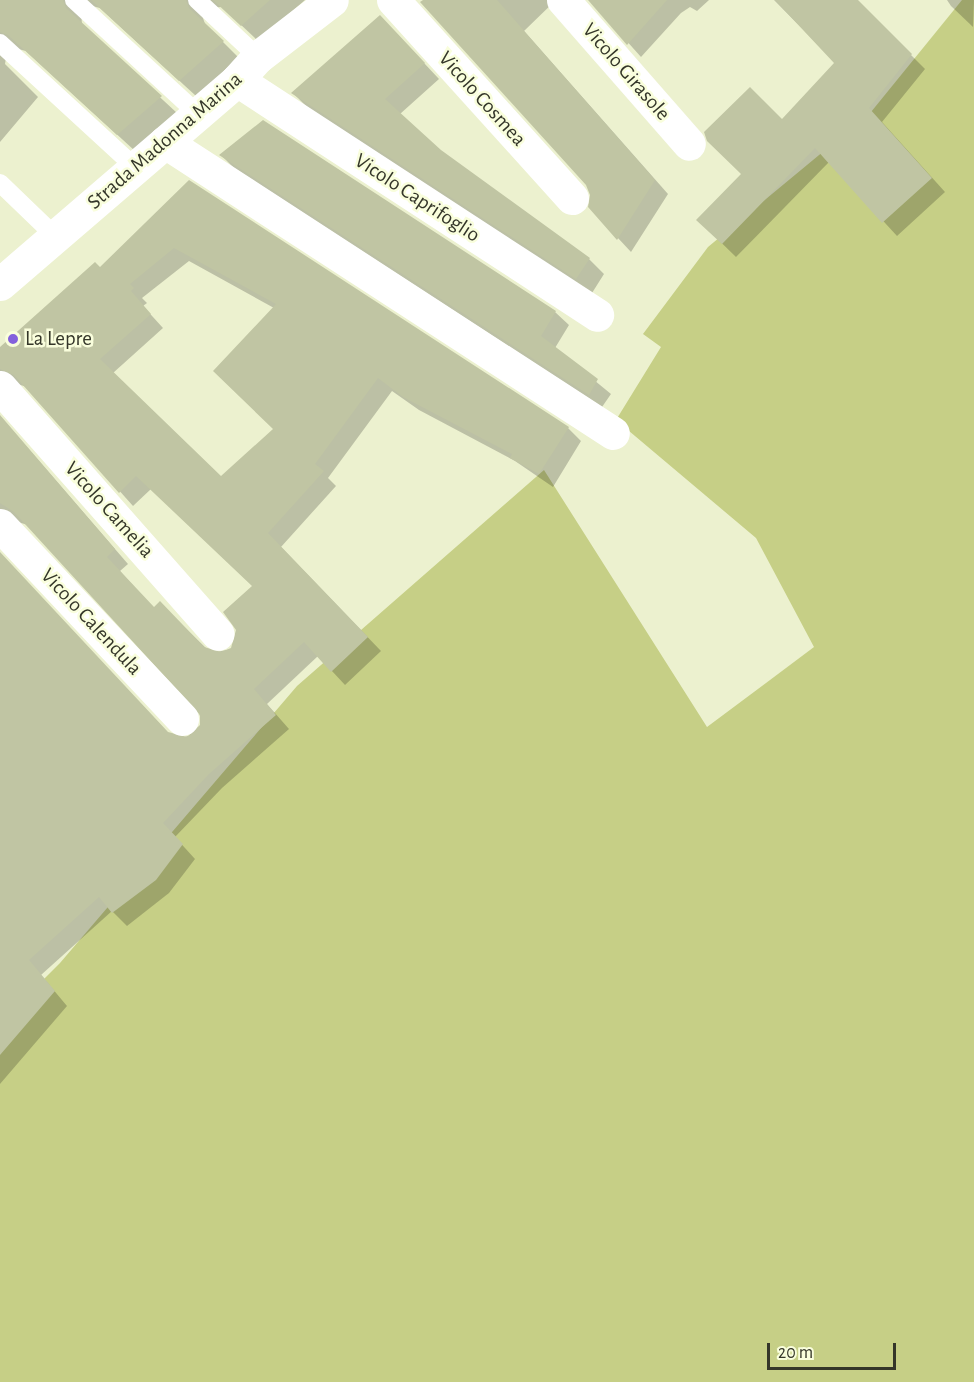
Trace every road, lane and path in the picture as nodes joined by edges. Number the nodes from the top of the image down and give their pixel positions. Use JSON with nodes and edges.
{"nodes":[{"id":1,"x":74,"y":0,"type":"edge"},
{"id":2,"x":197,"y":0,"type":"edge"},
{"id":3,"x":393,"y":0,"type":"edge"},
{"id":4,"x":563,"y":0,"type":"edge"},
{"id":5,"x":325,"y":2,"type":"edge"},
{"id":6,"x":0,"y":43,"type":"edge"},
{"id":7,"x":248,"y":69,"type":"junction"},
{"id":8,"x":197,"y":113,"type":"junction"},
{"id":9,"x":165,"y":142,"type":"junction"},
{"id":10,"x":689,"y":144,"type":"dead end"},
{"id":11,"x":135,"y":168,"type":"junction"},
{"id":12,"x":0,"y":183,"type":"edge"},
{"id":13,"x":572,"y":198,"type":"dead end"},
{"id":14,"x":56,"y":236,"type":"junction"},
{"id":15,"x":0,"y":284,"type":"edge"},
{"id":16,"x":597,"y":315,"type":"dead end"},
{"id":17,"x":0,"y":387,"type":"edge"},
{"id":18,"x":613,"y":433,"type":"dead end"},
{"id":19,"x":0,"y":525,"type":"edge"},
{"id":20,"x":219,"y":634,"type":"dead end"},
{"id":21,"x":182,"y":719,"type":"dead end"}],
"edges":[{"from":1,"to":8,"type":"lane"},
{"from":2,"to":7,"type":"lane"},
{"from":3,"to":13,"type":"street","name":"Vicolo Cosmea"},
{"from":4,"to":10,"type":"street","name":"Vicolo Girasole"},
{"from":5,"to":7,"type":"street","name":"Strada Madonna Marina"},
{"from":6,"to":11,"type":"lane"},
{"from":7,"to":8,"type":"street","name":"Strada Madonna Marina"},
{"from":7,"to":16,"type":"street","name":"Vicolo Caprifoglio"},
{"from":8,"to":9,"type":"street","name":"Strada Madonna Marina"},
{"from":9,"to":11,"type":"street","name":"Strada Madonna Marina"},
{"from":9,"to":18,"type":"street"},
{"from":11,"to":14,"type":"street","name":"Strada Madonna Marina"},
{"from":12,"to":14,"type":"lane"},
{"from":14,"to":15,"type":"street","name":"Strada Madonna Marina"},
{"from":17,"to":20,"type":"street","name":"Vicolo Camelia"},
{"from":19,"to":21,"type":"street","name":"Vicolo Calendula"}]}
